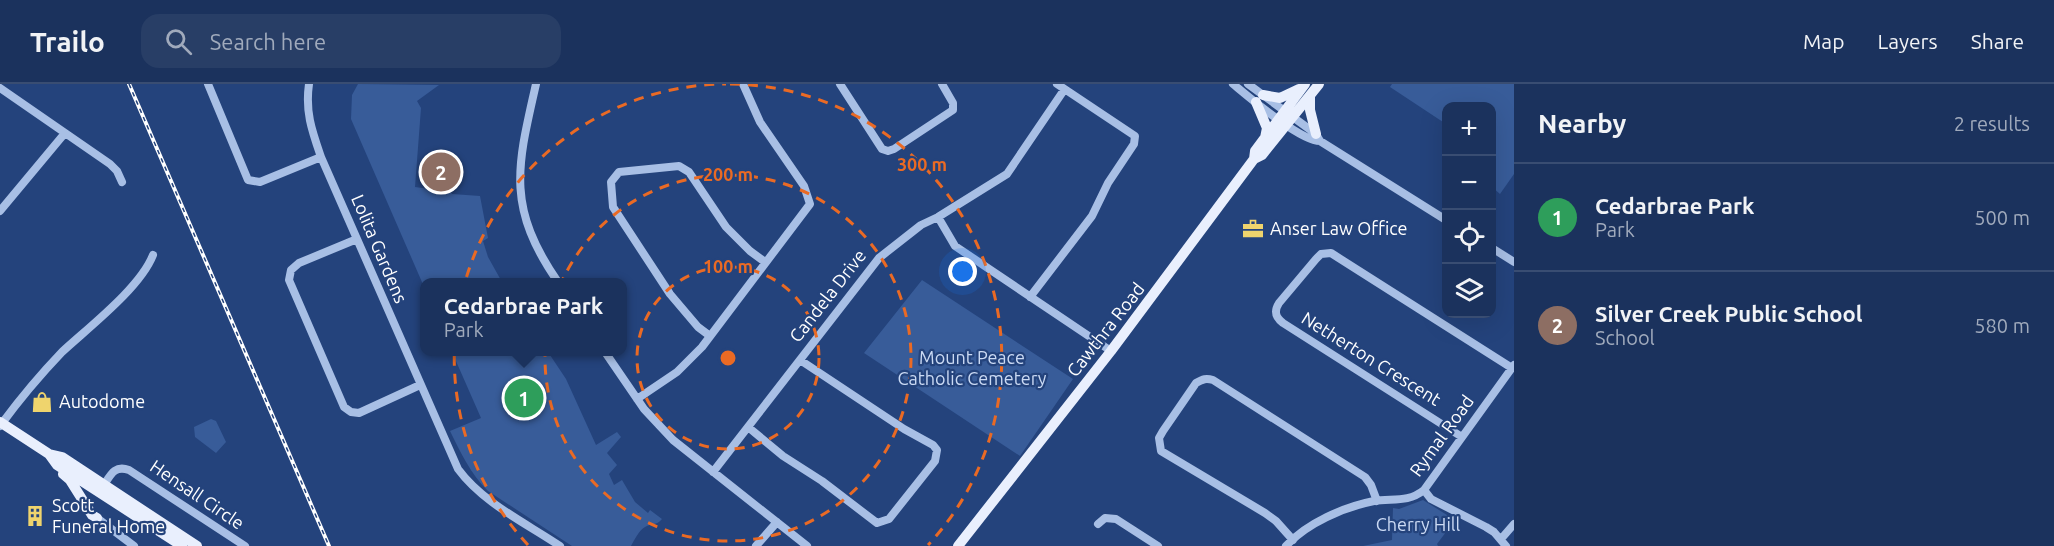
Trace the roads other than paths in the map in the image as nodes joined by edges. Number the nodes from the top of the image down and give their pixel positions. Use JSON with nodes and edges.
{"nodes":[{"id":1,"x":208,"y":84,"type":"edge"},
{"id":2,"x":309,"y":84,"type":"edge"},
{"id":3,"x":536,"y":84,"type":"edge"},
{"id":4,"x":743,"y":84,"type":"edge"},
{"id":5,"x":840,"y":84,"type":"edge"},
{"id":6,"x":942,"y":84,"type":"edge"},
{"id":7,"x":1233,"y":84,"type":"edge"},
{"id":8,"x":1248,"y":84,"type":"edge"},
{"id":9,"x":1319,"y":84,"type":"edge"},
{"id":10,"x":1304,"y":86,"type":"edge"},
{"id":11,"x":1060,"y":87,"type":"edge"},
{"id":12,"x":0,"y":88,"type":"edge"},
{"id":13,"x":1310,"y":97,"type":"junction"},
{"id":14,"x":1259,"y":99,"type":"junction"},
{"id":15,"x":1286,"y":119,"type":"junction"},
{"id":16,"x":65,"y":133,"type":"junction"},
{"id":17,"x":1265,"y":138,"type":"junction"},
{"id":18,"x":1318,"y":138,"type":"junction"},
{"id":19,"x":321,"y":157,"type":"junction"},
{"id":20,"x":1254,"y":159,"type":"junction"},
{"id":21,"x":122,"y":183,"type":"dead end"},
{"id":22,"x":0,"y":211,"type":"edge"},
{"id":23,"x":938,"y":217,"type":"junction"},
{"id":24,"x":1442,"y":217,"type":"edge"},
{"id":25,"x":357,"y":239,"type":"junction"},
{"id":26,"x":1496,"y":250,"type":"edge"},
{"id":27,"x":153,"y":255,"type":"dead end"},
{"id":28,"x":1512,"y":258,"type":"edge"},
{"id":29,"x":765,"y":262,"type":"junction"},
{"id":30,"x":556,"y":278,"type":"edge"},
{"id":31,"x":1030,"y":297,"type":"junction"},
{"id":32,"x":710,"y":336,"type":"junction"},
{"id":33,"x":1111,"y":351,"type":"junction"},
{"id":34,"x":608,"y":356,"type":"edge"},
{"id":35,"x":800,"y":360,"type":"junction"},
{"id":36,"x":1513,"y":366,"type":"edge"},
{"id":37,"x":420,"y":385,"type":"junction"},
{"id":38,"x":637,"y":399,"type":"junction"},
{"id":39,"x":1,"y":424,"type":"edge"},
{"id":40,"x":748,"y":427,"type":"junction"},
{"id":41,"x":1462,"y":437,"type":"junction"},
{"id":42,"x":49,"y":454,"type":"junction"},
{"id":43,"x":57,"y":465,"type":"junction"},
{"id":44,"x":713,"y":472,"type":"junction"},
{"id":45,"x":105,"y":490,"type":"junction"},
{"id":46,"x":1424,"y":490,"type":"junction"},
{"id":47,"x":1377,"y":501,"type":"junction"},
{"id":48,"x":98,"y":518,"type":"junction"},
{"id":49,"x":777,"y":522,"type":"junction"},
{"id":50,"x":1098,"y":524,"type":"dead end"},
{"id":51,"x":1514,"y":524,"type":"edge"},
{"id":52,"x":1289,"y":543,"type":"edge"},
{"id":53,"x":1504,"y":543,"type":"edge"},
{"id":54,"x":134,"y":546,"type":"edge"},
{"id":55,"x":182,"y":546,"type":"edge"},
{"id":56,"x":197,"y":546,"type":"edge"},
{"id":57,"x":245,"y":546,"type":"edge"},
{"id":58,"x":560,"y":546,"type":"edge"},
{"id":59,"x":756,"y":546,"type":"edge"},
{"id":60,"x":807,"y":546,"type":"edge"},
{"id":61,"x":958,"y":546,"type":"edge"},
{"id":62,"x":1158,"y":546,"type":"edge"}],
"edges":[{"from":1,"to":19,"type":"street"},
{"from":2,"to":19,"type":"street","name":"Lolita Gardens"},
{"from":3,"to":30,"type":"street"},
{"from":4,"to":29,"type":"street"},
{"from":5,"to":6,"type":"street"},
{"from":7,"to":14,"type":"street"},
{"from":8,"to":14,"type":"street"},
{"from":9,"to":13,"type":"main road","name":"Cawthra Road"},
{"from":10,"to":14,"type":"main road"},
{"from":10,"to":15,"type":"main road","name":"Cawthra Road"},
{"from":11,"to":23,"type":"street","name":"Candela Drive"},
{"from":11,"to":31,"type":"street"},
{"from":12,"to":16,"type":"street"},
{"from":13,"to":15,"type":"main road","name":"Cawthra Road"},
{"from":13,"to":18,"type":"main road"},
{"from":14,"to":15,"type":"street"},
{"from":14,"to":17,"type":"main road"},
{"from":15,"to":17,"type":"main road","name":"Cawthra Road"},
{"from":15,"to":18,"type":"street"},
{"from":15,"to":20,"type":"main road","name":"Cawthra Road"},
{"from":16,"to":21,"type":"street"},
{"from":16,"to":22,"type":"street"},
{"from":17,"to":20,"type":"main road","name":"Cawthra Road"},
{"from":18,"to":24,"type":"street"},
{"from":19,"to":25,"type":"street","name":"Lolita Gardens"},
{"from":20,"to":33,"type":"main road","name":"Cawthra Road"},
{"from":23,"to":31,"type":"street"},
{"from":23,"to":35,"type":"street","name":"Candela Drive"},
{"from":25,"to":37,"type":"street","name":"Lolita Gardens"},
{"from":25,"to":37,"type":"street"},
{"from":26,"to":28,"type":"street"},
{"from":27,"to":39,"type":"street"},
{"from":29,"to":32,"type":"street"},
{"from":29,"to":32,"type":"street"},
{"from":31,"to":33,"type":"street"},
{"from":32,"to":38,"type":"street"},
{"from":33,"to":61,"type":"main road","name":"Cawthra Road"},
{"from":34,"to":38,"type":"street"},
{"from":35,"to":40,"type":"street","name":"Candela Drive"},
{"from":35,"to":40,"type":"street"},
{"from":36,"to":41,"type":"street","name":"Rymal Road"},
{"from":36,"to":41,"type":"street","name":"Netherton Crescent"},
{"from":37,"to":58,"type":"street","name":"Lolita Gardens"},
{"from":38,"to":44,"type":"street"},
{"from":39,"to":42,"type":"main road"},
{"from":40,"to":44,"type":"street","name":"Candela Drive"},
{"from":41,"to":46,"type":"street","name":"Rymal Road"},
{"from":42,"to":43,"type":"main road"},
{"from":42,"to":45,"type":"main road"},
{"from":43,"to":45,"type":"main road"},
{"from":43,"to":48,"type":"main road"},
{"from":44,"to":49,"type":"street"},
{"from":45,"to":48,"type":"main road"},
{"from":45,"to":55,"type":"main road"},
{"from":45,"to":56,"type":"main road"},
{"from":45,"to":57,"type":"street","name":"Hensall Circle"},
{"from":46,"to":47,"type":"street","name":"Rymal Road"},
{"from":46,"to":53,"type":"street"},
{"from":47,"to":52,"type":"street","name":"Rymal Road"},
{"from":47,"to":52,"type":"street"},
{"from":48,"to":54,"type":"street"},
{"from":49,"to":59,"type":"street"},
{"from":49,"to":60,"type":"street"},
{"from":50,"to":62,"type":"street"},
{"from":51,"to":53,"type":"street"}]}
